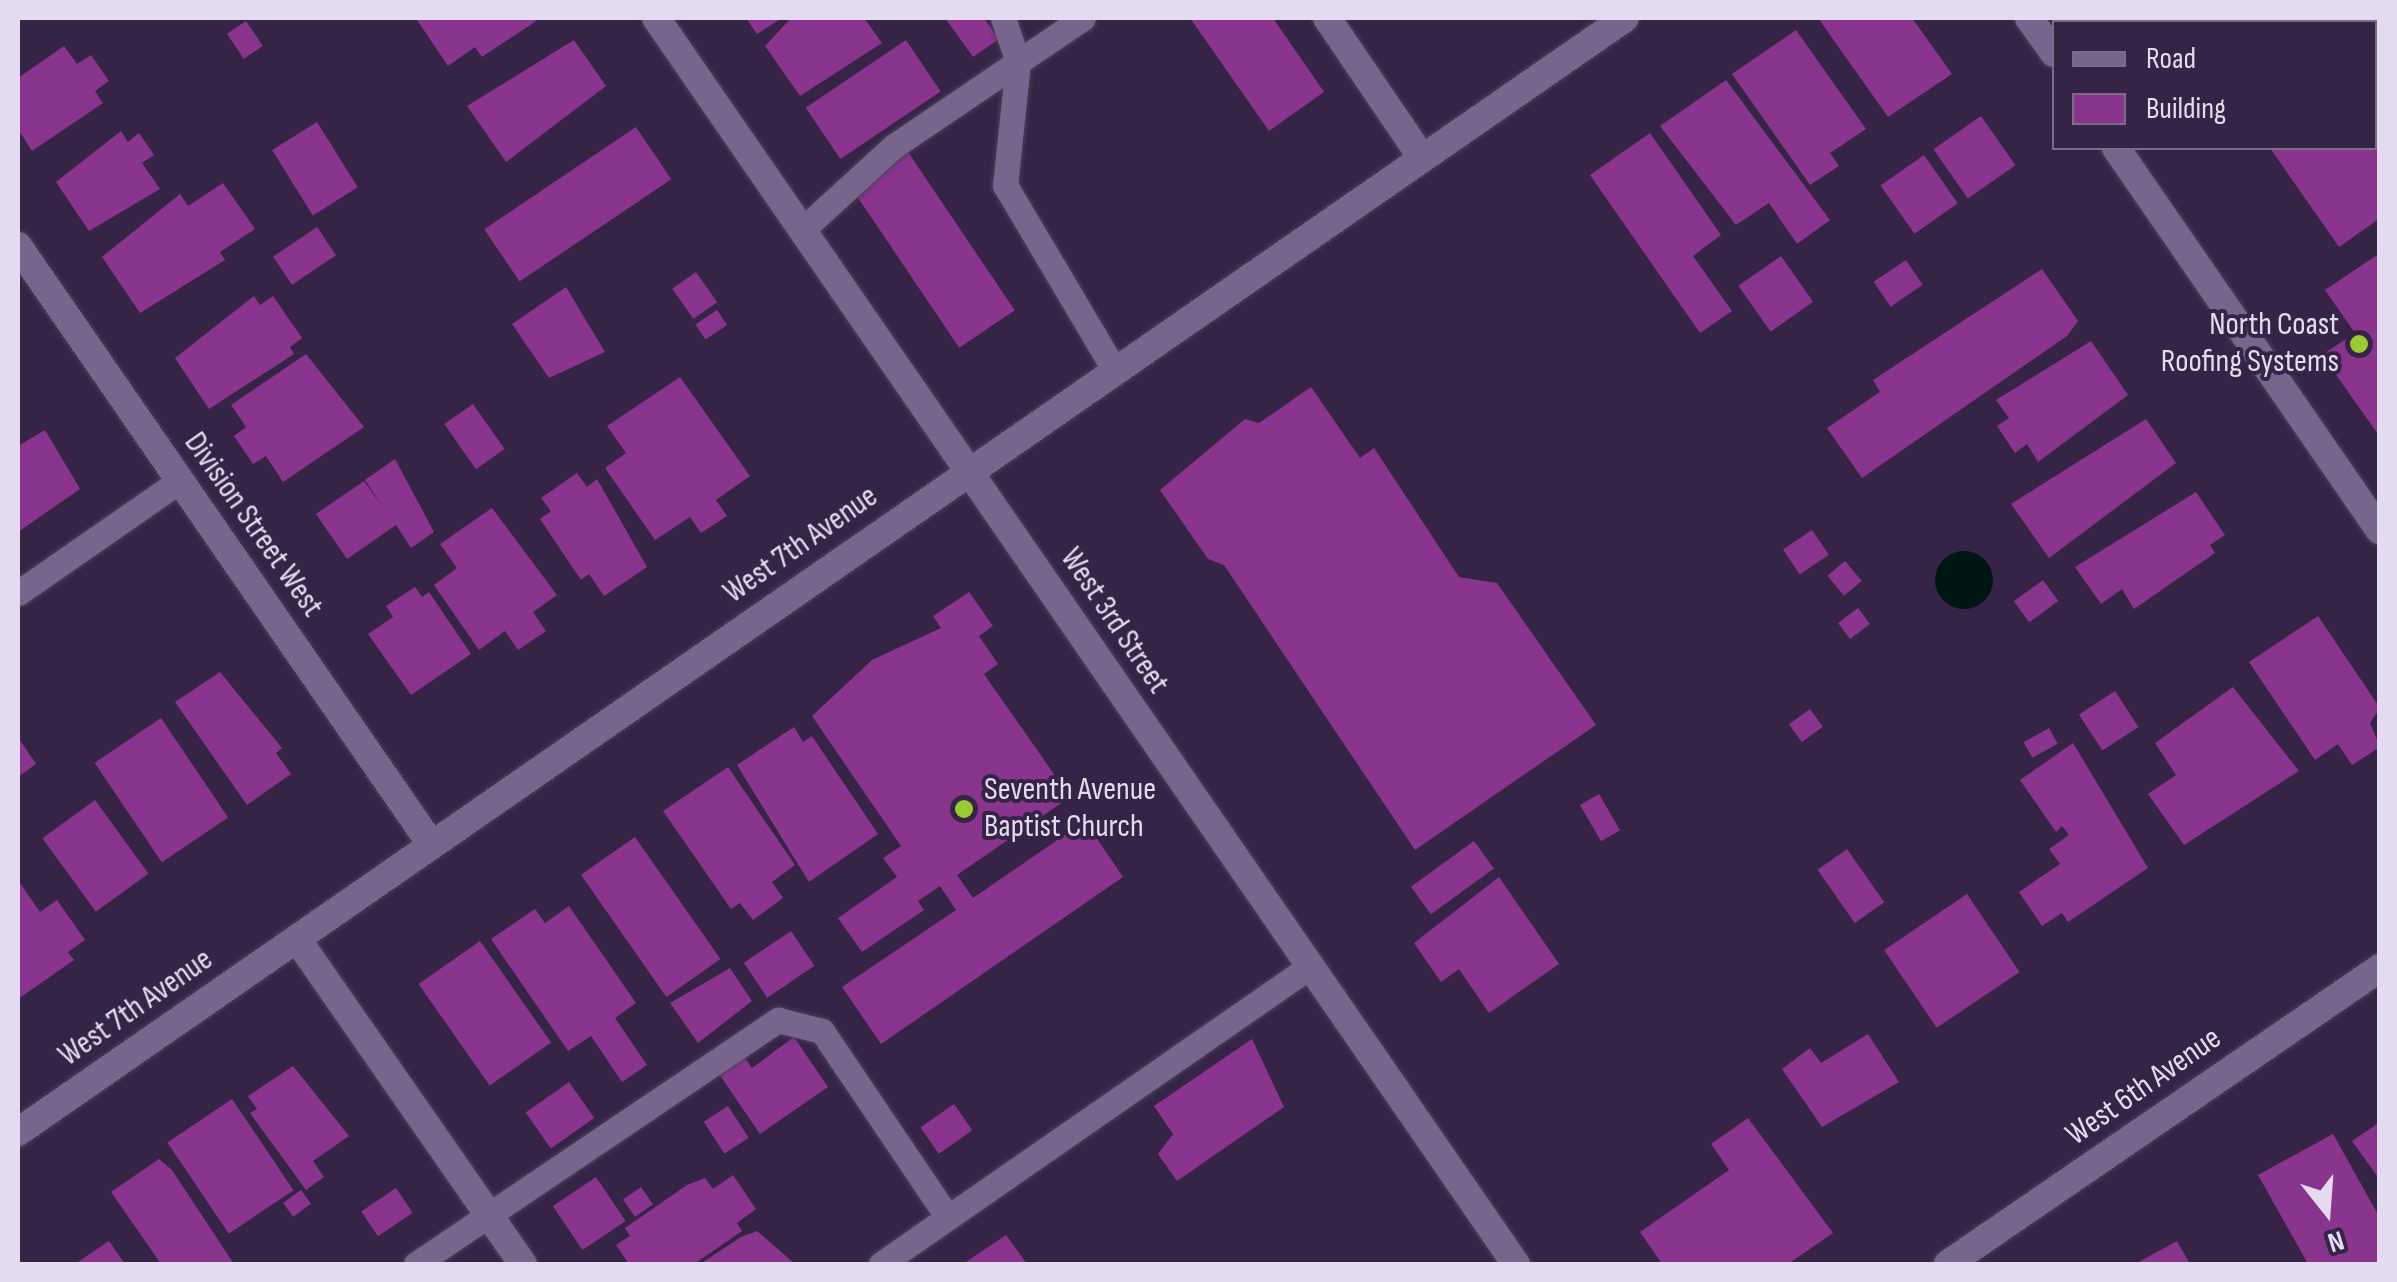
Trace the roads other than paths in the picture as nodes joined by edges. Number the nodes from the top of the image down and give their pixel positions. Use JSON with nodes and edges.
{"nodes":[{"id":1,"x":656,"y":18,"type":"edge"},
{"id":2,"x":1003,"y":18,"type":"edge"},
{"id":3,"x":1083,"y":18,"type":"edge"},
{"id":4,"x":1327,"y":18,"type":"edge"},
{"id":5,"x":1625,"y":18,"type":"edge"},
{"id":6,"x":2029,"y":18,"type":"edge"},
{"id":7,"x":2052,"y":50,"type":"edge"},
{"id":8,"x":1018,"y":62,"type":"junction"},
{"id":9,"x":2117,"y":150,"type":"edge"},
{"id":10,"x":1422,"y":158,"type":"junction"},
{"id":11,"x":802,"y":229,"type":"junction"},
{"id":12,"x":18,"y":246,"type":"edge"},
{"id":13,"x":1115,"y":371,"type":"junction"},
{"id":14,"x":969,"y":471,"type":"junction"},
{"id":15,"x":179,"y":481,"type":"junction"},
{"id":16,"x":2380,"y":530,"type":"edge"},
{"id":17,"x":18,"y":593,"type":"edge"},
{"id":18,"x":431,"y":844,"type":"junction"},
{"id":19,"x":297,"y":939,"type":"junction"},
{"id":20,"x":1309,"y":967,"type":"junction"},
{"id":21,"x":2380,"y":968,"type":"edge"},
{"id":22,"x":18,"y":1132,"type":"edge"},
{"id":23,"x":488,"y":1214,"type":"junction"},
{"id":24,"x":948,"y":1218,"type":"junction"},
{"id":25,"x":416,"y":1264,"type":"edge"},
{"id":26,"x":524,"y":1264,"type":"edge"},
{"id":27,"x":881,"y":1264,"type":"edge"},
{"id":28,"x":1516,"y":1264,"type":"edge"},
{"id":29,"x":1948,"y":1264,"type":"edge"}],
"edges":[{"from":1,"to":11,"type":"street","name":"West 3rd Street"},
{"from":2,"to":8,"type":"lane"},
{"from":3,"to":8,"type":"lane"},
{"from":4,"to":10,"type":"street"},
{"from":5,"to":10,"type":"street","name":"West 7th Avenue"},
{"from":6,"to":7,"type":"street"},
{"from":8,"to":11,"type":"lane"},
{"from":8,"to":13,"type":"lane"},
{"from":9,"to":16,"type":"street"},
{"from":10,"to":13,"type":"street","name":"West 7th Avenue"},
{"from":11,"to":14,"type":"street","name":"West 3rd Street"},
{"from":12,"to":15,"type":"street","name":"Division Street West"},
{"from":13,"to":14,"type":"street","name":"West 7th Avenue"},
{"from":14,"to":18,"type":"street","name":"West 7th Avenue"},
{"from":14,"to":20,"type":"street","name":"West 3rd Street"},
{"from":15,"to":17,"type":"lane"},
{"from":15,"to":18,"type":"street","name":"Division Street West"},
{"from":18,"to":19,"type":"street","name":"West 7th Avenue"},
{"from":19,"to":22,"type":"street","name":"West 7th Avenue"},
{"from":19,"to":23,"type":"street"},
{"from":20,"to":24,"type":"lane"},
{"from":20,"to":28,"type":"street","name":"West 3rd Street"},
{"from":21,"to":29,"type":"street","name":"West 6th Avenue"},
{"from":23,"to":24,"type":"lane"},
{"from":23,"to":25,"type":"lane"},
{"from":23,"to":26,"type":"street"},
{"from":24,"to":27,"type":"lane"}]}
